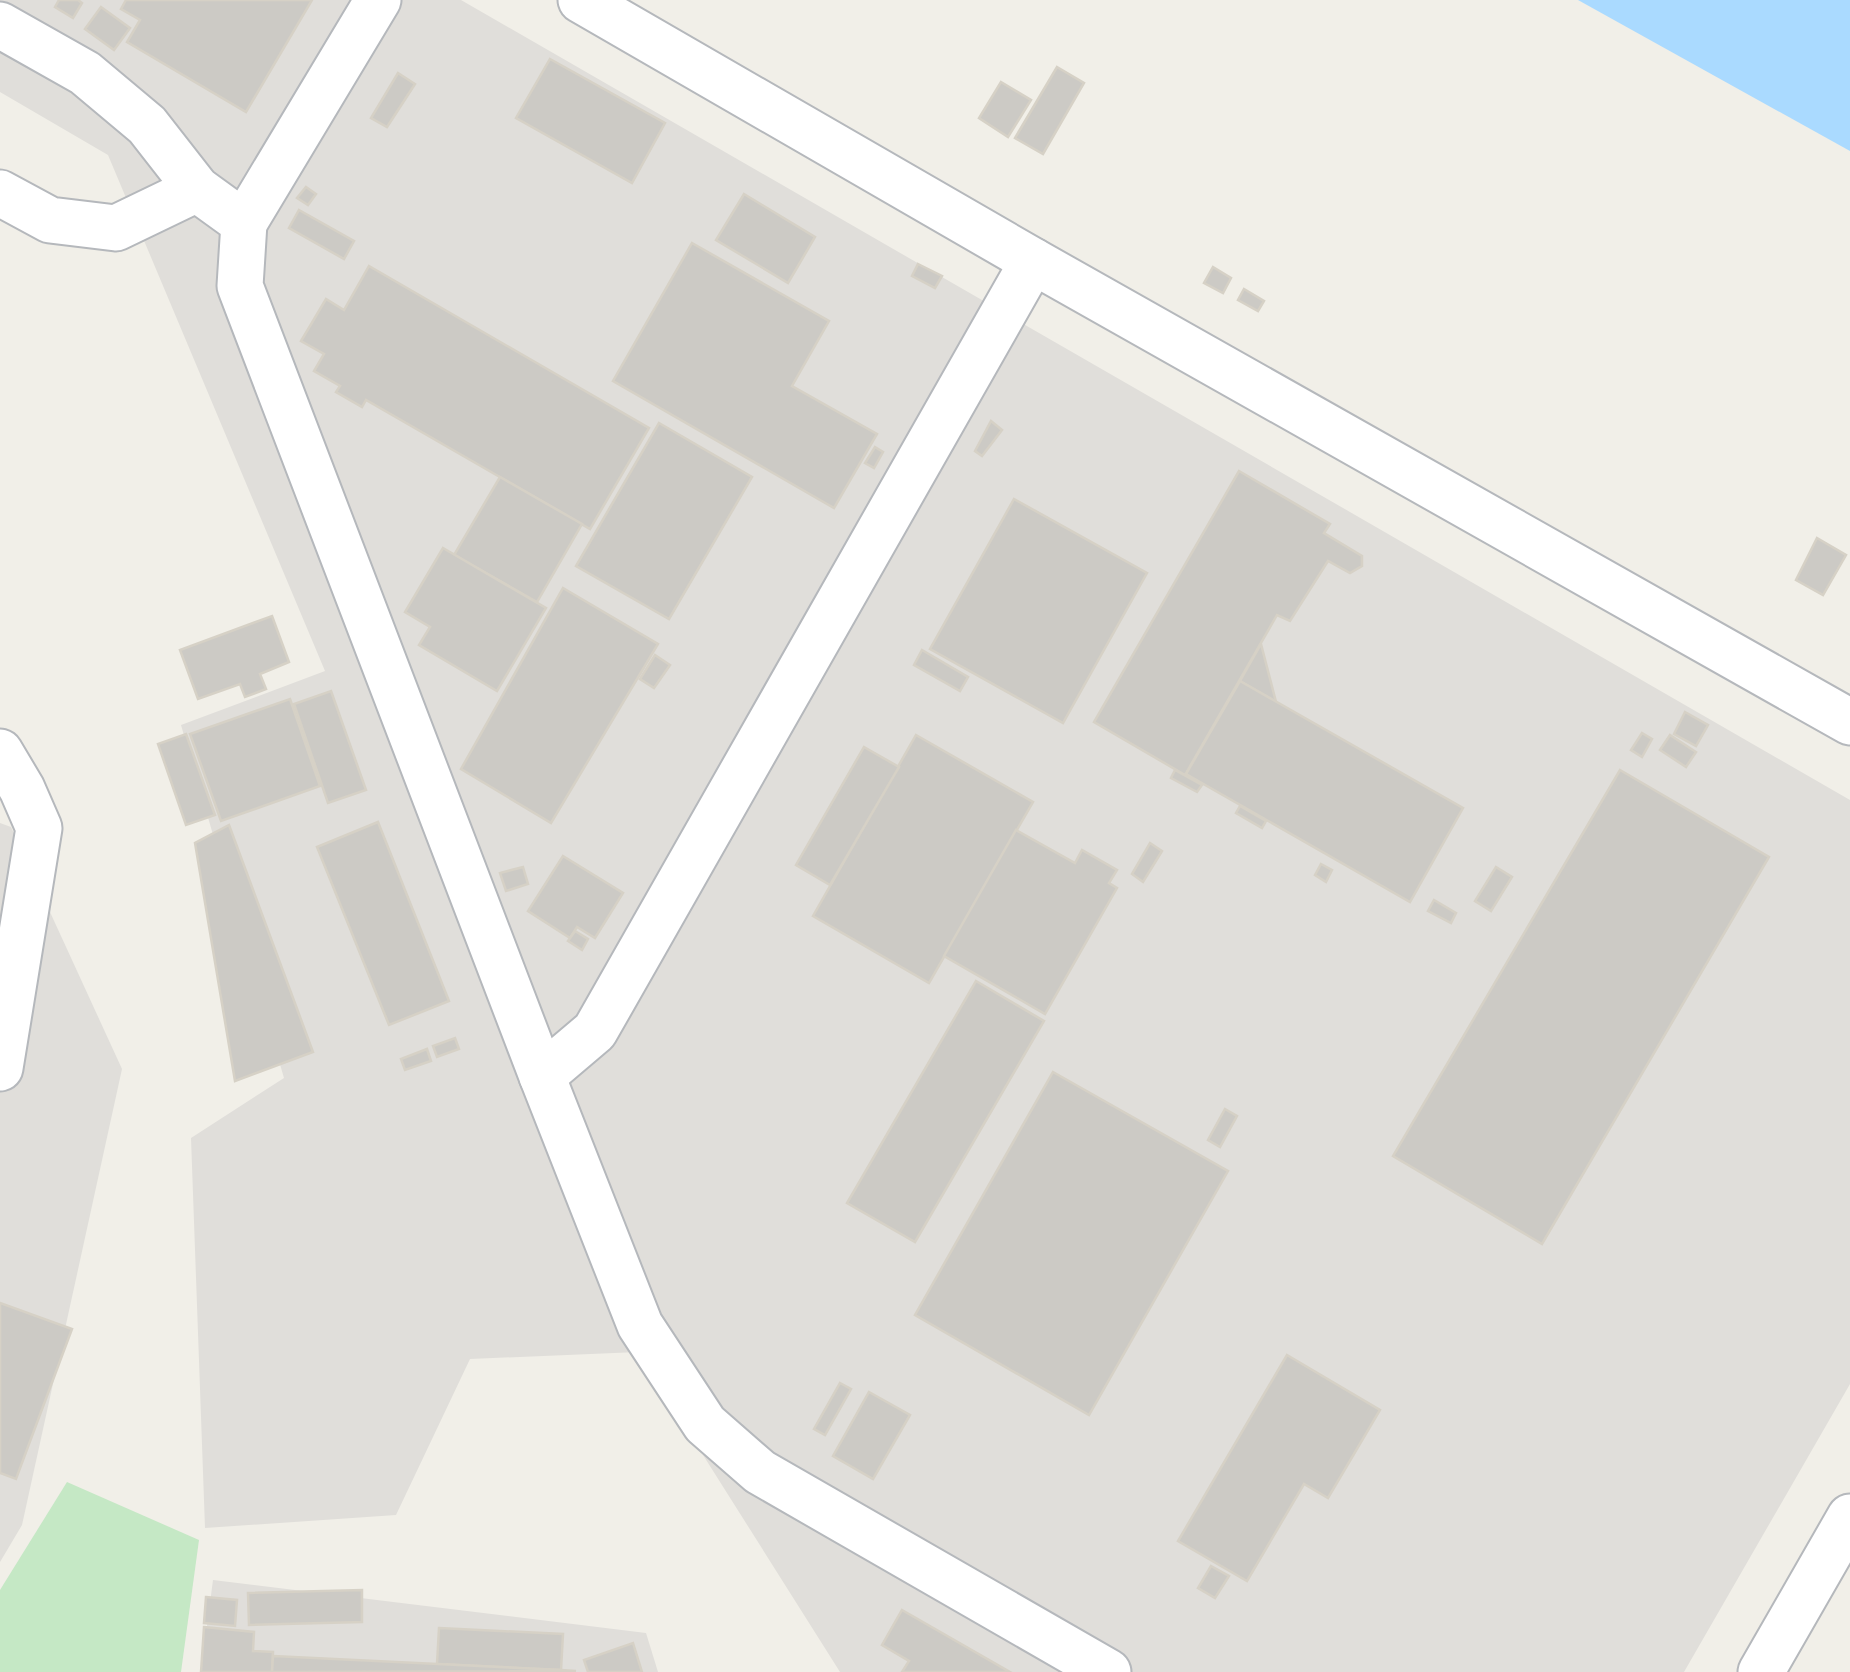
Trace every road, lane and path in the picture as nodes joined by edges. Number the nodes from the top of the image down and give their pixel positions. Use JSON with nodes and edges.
{"nodes":[{"id":1,"x":378,"y":0,"type":"edge"},
{"id":2,"x":582,"y":0,"type":"edge"},
{"id":3,"x":0,"y":25,"type":"edge"},
{"id":4,"x":197,"y":189,"type":"junction"},
{"id":5,"x":0,"y":193,"type":"edge"},
{"id":6,"x":244,"y":223,"type":"junction"},
{"id":7,"x":1033,"y":262,"type":"junction"},
{"id":8,"x":1850,"y":722,"type":"edge"},
{"id":9,"x":0,"y":752,"type":"edge"},
{"id":10,"x":0,"y":1068,"type":"edge"},
{"id":11,"x":542,"y":1076,"type":"junction"},
{"id":12,"x":1850,"y":1517,"type":"edge"},
{"id":13,"x":1108,"y":1672,"type":"edge"},
{"id":14,"x":1761,"y":1672,"type":"edge"}],
"edges":[{"from":1,"to":6,"type":"street"},
{"from":2,"to":7,"type":"street"},
{"from":3,"to":4,"type":"street"},
{"from":4,"to":5,"type":"street"},
{"from":4,"to":6,"type":"street"},
{"from":6,"to":11,"type":"street"},
{"from":7,"to":8,"type":"street"},
{"from":7,"to":11,"type":"street"},
{"from":9,"to":10,"type":"street"},
{"from":11,"to":13,"type":"street"},
{"from":12,"to":14,"type":"street"}]}
